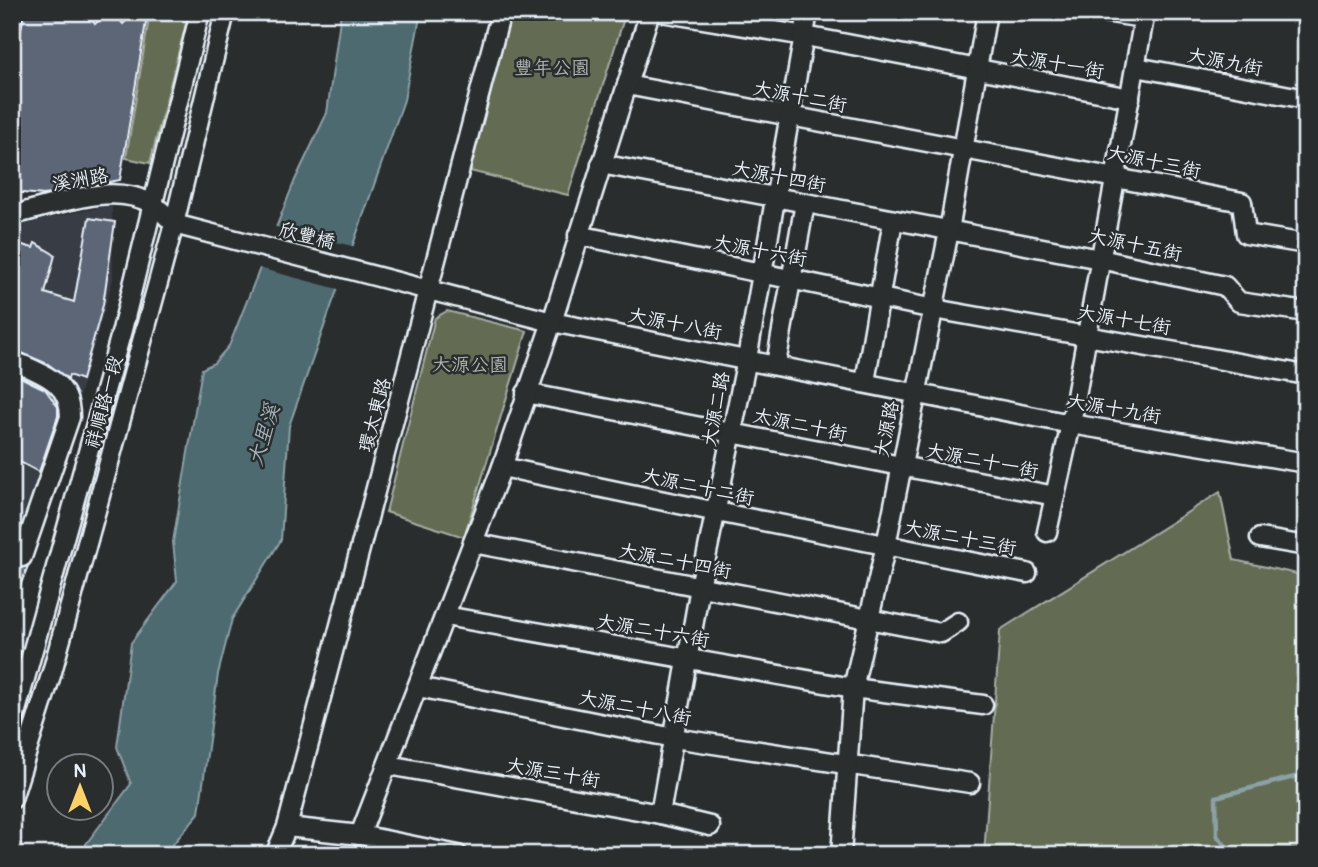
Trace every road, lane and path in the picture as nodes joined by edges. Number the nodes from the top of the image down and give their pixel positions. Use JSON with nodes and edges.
{"nodes":[{"id":1,"x":13,"y":12,"type":"edge"},
{"id":2,"x":200,"y":12,"type":"edge"},
{"id":3,"x":225,"y":12,"type":"edge"},
{"id":4,"x":500,"y":12,"type":"edge"},
{"id":5,"x":650,"y":12,"type":"edge"},
{"id":6,"x":661,"y":12,"type":"edge"},
{"id":7,"x":808,"y":12,"type":"edge"},
{"id":8,"x":987,"y":12,"type":"edge"},
{"id":9,"x":1104,"y":12,"type":"edge"},
{"id":10,"x":1144,"y":15,"type":"edge"},
{"id":11,"x":12,"y":21,"type":"edge"},
{"id":12,"x":805,"y":36,"type":"junction"},
{"id":13,"x":1136,"y":66,"type":"junction"},
{"id":14,"x":978,"y":71,"type":"junction"},
{"id":15,"x":626,"y":85,"type":"junction"},
{"id":16,"x":1130,"y":98,"type":"junction"},
{"id":17,"x":1306,"y":99,"type":"edge"},
{"id":18,"x":790,"y":117,"type":"junction"},
{"id":19,"x":966,"y":148,"type":"junction"},
{"id":20,"x":601,"y":164,"type":"junction"},
{"id":21,"x":1114,"y":175,"type":"junction"},
{"id":22,"x":775,"y":198,"type":"junction"},
{"id":23,"x":805,"y":203,"type":"junction"},
{"id":24,"x":153,"y":204,"type":"junction"},
{"id":25,"x":12,"y":215,"type":"edge"},
{"id":26,"x":893,"y":220,"type":"junction"},
{"id":27,"x":174,"y":224,"type":"junction"},
{"id":28,"x":949,"y":231,"type":"junction"},
{"id":29,"x":578,"y":235,"type":"junction"},
{"id":30,"x":1306,"y":244,"type":"edge"},
{"id":31,"x":1100,"y":259,"type":"junction"},
{"id":32,"x":760,"y":274,"type":"junction"},
{"id":33,"x":790,"y":278,"type":"junction"},
{"id":34,"x":428,"y":289,"type":"junction"},
{"id":35,"x":880,"y":297,"type":"junction"},
{"id":36,"x":934,"y":309,"type":"junction"},
{"id":37,"x":1306,"y":312,"type":"edge"},
{"id":38,"x":552,"y":322,"type":"junction"},
{"id":39,"x":1086,"y":334,"type":"junction"},
{"id":40,"x":747,"y":359,"type":"junction"},
{"id":41,"x":12,"y":360,"type":"edge"},
{"id":42,"x":776,"y":364,"type":"junction"},
{"id":43,"x":1306,"y":375,"type":"edge"},
{"id":44,"x":865,"y":382,"type":"junction"},
{"id":45,"x":916,"y":392,"type":"junction"},
{"id":46,"x":526,"y":393,"type":"junction"},
{"id":47,"x":1071,"y":424,"type":"junction"},
{"id":48,"x":732,"y":432,"type":"junction"},
{"id":49,"x":1306,"y":463,"type":"edge"},
{"id":50,"x":502,"y":467,"type":"junction"},
{"id":51,"x":900,"y":467,"type":"junction"},
{"id":52,"x":1055,"y":496,"type":"junction"},
{"id":53,"x":716,"y":513,"type":"junction"},
{"id":54,"x":1047,"y":532,"type":"dead end"},
{"id":55,"x":1260,"y":538,"type":"dead end"},
{"id":56,"x":473,"y":543,"type":"junction"},
{"id":57,"x":886,"y":545,"type":"junction"},
{"id":58,"x":1306,"y":546,"type":"edge"},
{"id":59,"x":22,"y":557,"type":"dead end"},
{"id":60,"x":1027,"y":572,"type":"dead end"},
{"id":61,"x":700,"y":587,"type":"junction"},
{"id":62,"x":445,"y":616,"type":"junction"},
{"id":63,"x":870,"y":616,"type":"junction"},
{"id":64,"x":958,"y":622,"type":"dead end"},
{"id":65,"x":688,"y":658,"type":"junction"},
{"id":66,"x":418,"y":687,"type":"junction"},
{"id":67,"x":853,"y":688,"type":"junction"},
{"id":68,"x":983,"y":705,"type":"dead end"},
{"id":69,"x":12,"y":725,"type":"edge"},
{"id":70,"x":674,"y":738,"type":"junction"},
{"id":71,"x":388,"y":765,"type":"junction"},
{"id":72,"x":845,"y":766,"type":"junction"},
{"id":73,"x":970,"y":783,"type":"dead end"},
{"id":74,"x":12,"y":799,"type":"edge"},
{"id":75,"x":660,"y":814,"type":"junction"},
{"id":76,"x":710,"y":826,"type":"dead end"},
{"id":77,"x":287,"y":827,"type":"junction"},
{"id":78,"x":354,"y":834,"type":"junction"},
{"id":79,"x":275,"y":855,"type":"edge"},
{"id":80,"x":458,"y":855,"type":"edge"},
{"id":81,"x":841,"y":855,"type":"edge"}],
"edges":[{"from":1,"to":11,"type":"street"},
{"from":2,"to":24,"type":"street","name":"祥順路一段"},
{"from":3,"to":27,"type":"street","name":"祥順路一段"},
{"from":4,"to":34,"type":"street","name":"環太東路"},
{"from":5,"to":15,"type":"street"},
{"from":6,"to":12,"type":"street","name":"大源十一街"},
{"from":7,"to":12,"type":"street","name":"大源二路"},
{"from":8,"to":14,"type":"street","name":"大源路"},
{"from":9,"to":10,"type":"street"},
{"from":10,"to":13,"type":"street"},
{"from":12,"to":14,"type":"street","name":"大源十一街"},
{"from":12,"to":18,"type":"street","name":"大源二路"},
{"from":13,"to":16,"type":"street"},
{"from":13,"to":17,"type":"street","name":"大源九街"},
{"from":14,"to":16,"type":"street","name":"大源十一街"},
{"from":14,"to":19,"type":"street","name":"大源路"},
{"from":15,"to":18,"type":"street","name":"大源十二街"},
{"from":15,"to":20,"type":"street"},
{"from":16,"to":21,"type":"street"},
{"from":18,"to":19,"type":"street","name":"大源十二街"},
{"from":18,"to":22,"type":"street","name":"大源二路"},
{"from":19,"to":21,"type":"street","name":"大源十三街"},
{"from":19,"to":28,"type":"street","name":"大源路"},
{"from":20,"to":22,"type":"street","name":"大源十四街"},
{"from":20,"to":29,"type":"street"},
{"from":21,"to":30,"type":"street","name":"大源十三街"},
{"from":21,"to":31,"type":"street"},
{"from":22,"to":23,"type":"street","name":"大源十四街"},
{"from":22,"to":32,"type":"street","name":"大源二路"},
{"from":23,"to":26,"type":"street","name":"大源十四街"},
{"from":23,"to":33,"type":"street"},
{"from":24,"to":25,"type":"street","name":"溪洲路"},
{"from":24,"to":27,"type":"street"},
{"from":24,"to":69,"type":"street","name":"祥順路一段"},
{"from":26,"to":28,"type":"street","name":"大源十四街"},
{"from":26,"to":35,"type":"street"},
{"from":27,"to":34,"type":"street","name":"欣豐橋"},
{"from":27,"to":74,"type":"street","name":"祥順路一段"},
{"from":28,"to":31,"type":"street","name":"大源十五街"},
{"from":28,"to":36,"type":"street","name":"大源路"},
{"from":29,"to":32,"type":"street","name":"大源十六街"},
{"from":29,"to":38,"type":"street"},
{"from":31,"to":37,"type":"street","name":"大源十五街"},
{"from":31,"to":39,"type":"street"},
{"from":32,"to":33,"type":"street","name":"大源十六街"},
{"from":32,"to":40,"type":"street","name":"大源二路"},
{"from":33,"to":35,"type":"street","name":"大源十六街"},
{"from":33,"to":42,"type":"street"},
{"from":34,"to":38,"type":"street","name":"大源十八街"},
{"from":34,"to":77,"type":"street","name":"環太東路"},
{"from":35,"to":36,"type":"street","name":"大源十六街"},
{"from":35,"to":44,"type":"street"},
{"from":36,"to":39,"type":"street","name":"大源十七街"},
{"from":36,"to":45,"type":"street","name":"大源路"},
{"from":38,"to":40,"type":"street","name":"大源十八街"},
{"from":38,"to":46,"type":"street"},
{"from":39,"to":43,"type":"street","name":"大源十七街"},
{"from":39,"to":47,"type":"street"},
{"from":40,"to":42,"type":"street","name":"大源十八街"},
{"from":40,"to":48,"type":"street","name":"大源二路"},
{"from":41,"to":59,"type":"street"},
{"from":42,"to":44,"type":"street","name":"大源十八街"},
{"from":44,"to":45,"type":"street","name":"大源十八街"},
{"from":45,"to":47,"type":"street","name":"大源十九街"},
{"from":45,"to":51,"type":"street","name":"大源路"},
{"from":46,"to":48,"type":"street","name":"太源二十街"},
{"from":46,"to":50,"type":"street"},
{"from":47,"to":49,"type":"street","name":"大源十九街"},
{"from":47,"to":52,"type":"street"},
{"from":48,"to":51,"type":"street","name":"太源二十街"},
{"from":48,"to":53,"type":"street","name":"大源二路"},
{"from":50,"to":53,"type":"street","name":"大源二十二街"},
{"from":50,"to":56,"type":"street"},
{"from":51,"to":52,"type":"street","name":"大源二十一街"},
{"from":51,"to":57,"type":"street","name":"大源路"},
{"from":52,"to":54,"type":"street"},
{"from":53,"to":57,"type":"street","name":"大源二十二街"},
{"from":53,"to":61,"type":"street","name":"大源二路"},
{"from":55,"to":58,"type":"street"},
{"from":56,"to":61,"type":"street","name":"大源二十四街"},
{"from":56,"to":62,"type":"street"},
{"from":57,"to":60,"type":"street","name":"大源二十三街"},
{"from":57,"to":63,"type":"street","name":"大源路"},
{"from":61,"to":63,"type":"street","name":"大源二十四街"},
{"from":61,"to":65,"type":"street","name":"大源二路"},
{"from":62,"to":65,"type":"street","name":"大源二十六街"},
{"from":62,"to":66,"type":"street"},
{"from":63,"to":64,"type":"street","name":"大源二十四街"},
{"from":63,"to":67,"type":"street","name":"大源路"},
{"from":65,"to":67,"type":"street","name":"大源二十六街"},
{"from":65,"to":70,"type":"street","name":"大源二路"},
{"from":66,"to":70,"type":"street","name":"大源二十八街"},
{"from":66,"to":71,"type":"street"},
{"from":67,"to":68,"type":"street","name":"大源二十六街"},
{"from":67,"to":72,"type":"street","name":"大源路"},
{"from":70,"to":72,"type":"street","name":"大源二十八街"},
{"from":70,"to":75,"type":"street","name":"大源二路"},
{"from":71,"to":75,"type":"street","name":"大源三十街"},
{"from":71,"to":78,"type":"street"},
{"from":72,"to":73,"type":"street","name":"大源二十八街"},
{"from":72,"to":81,"type":"street","name":"大源路"},
{"from":75,"to":76,"type":"street","name":"大源三十街"},
{"from":77,"to":78,"type":"street"},
{"from":77,"to":79,"type":"street","name":"環太東路"},
{"from":78,"to":80,"type":"street"}]}
